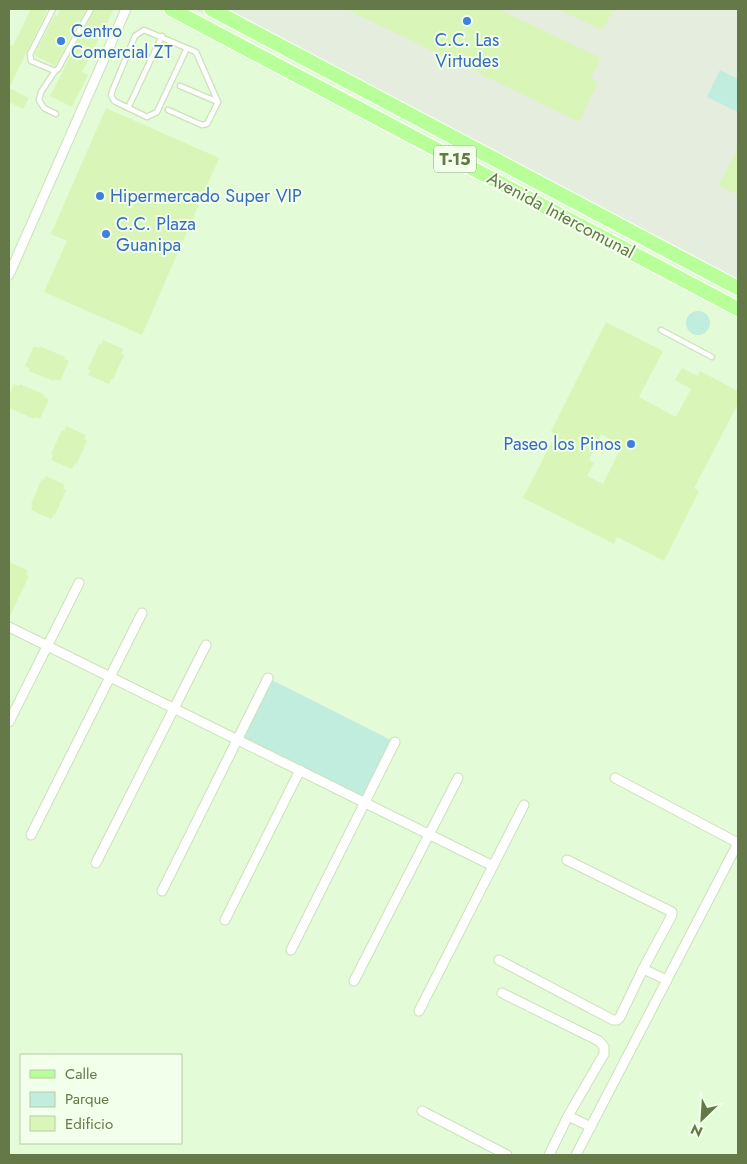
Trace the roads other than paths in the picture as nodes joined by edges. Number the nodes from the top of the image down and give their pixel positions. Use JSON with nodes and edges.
{"nodes":[{"id":1,"x":53,"y":9,"type":"edge"},
{"id":2,"x":91,"y":9,"type":"edge"},
{"id":3,"x":126,"y":9,"type":"edge"},
{"id":4,"x":171,"y":9,"type":"edge"},
{"id":5,"x":211,"y":9,"type":"edge"},
{"id":6,"x":162,"y":36,"type":"junction"},
{"id":7,"x":187,"y":48,"type":"junction"},
{"id":8,"x":54,"y":72,"type":"junction"},
{"id":9,"x":180,"y":86,"type":"dead end"},
{"id":10,"x":218,"y":102,"type":"junction"},
{"id":11,"x":128,"y":108,"type":"junction"},
{"id":12,"x":168,"y":110,"type":"dead end"},
{"id":13,"x":56,"y":114,"type":"dead end"},
{"id":14,"x":9,"y":275,"type":"edge"},
{"id":15,"x":738,"y":288,"type":"edge"},
{"id":16,"x":738,"y":309,"type":"edge"},
{"id":17,"x":660,"y":330,"type":"dead end"},
{"id":18,"x":712,"y":357,"type":"dead end"},
{"id":19,"x":79,"y":583,"type":"dead end"},
{"id":20,"x":142,"y":613,"type":"dead end"},
{"id":21,"x":9,"y":627,"type":"edge"},
{"id":22,"x":206,"y":645,"type":"dead end"},
{"id":23,"x":47,"y":646,"type":"junction"},
{"id":24,"x":110,"y":677,"type":"junction"},
{"id":25,"x":268,"y":678,"type":"dead end"},
{"id":26,"x":175,"y":708,"type":"junction"},
{"id":27,"x":9,"y":722,"type":"edge"},
{"id":28,"x":237,"y":740,"type":"junction"},
{"id":29,"x":395,"y":742,"type":"dead end"},
{"id":30,"x":300,"y":770,"type":"junction"},
{"id":31,"x":458,"y":778,"type":"dead end"},
{"id":32,"x":615,"y":778,"type":"dead end"},
{"id":33,"x":365,"y":803,"type":"junction"},
{"id":34,"x":524,"y":804,"type":"dead end"},
{"id":35,"x":429,"y":834,"type":"junction"},
{"id":36,"x":32,"y":835,"type":"dead end"},
{"id":37,"x":567,"y":860,"type":"dead end"},
{"id":38,"x":96,"y":863,"type":"dead end"},
{"id":39,"x":493,"y":866,"type":"junction"},
{"id":40,"x":162,"y":891,"type":"dead end"},
{"id":41,"x":225,"y":920,"type":"dead end"},
{"id":42,"x":291,"y":950,"type":"dead end"},
{"id":43,"x":499,"y":960,"type":"dead end"},
{"id":44,"x":643,"y":969,"type":"junction"},
{"id":45,"x":667,"y":980,"type":"junction"},
{"id":46,"x":354,"y":981,"type":"dead end"},
{"id":47,"x":502,"y":993,"type":"dead end"},
{"id":48,"x":419,"y":1012,"type":"dead end"},
{"id":49,"x":422,"y":1111,"type":"dead end"},
{"id":50,"x":568,"y":1116,"type":"junction"},
{"id":51,"x":591,"y":1126,"type":"junction"},
{"id":52,"x":507,"y":1155,"type":"edge"},
{"id":53,"x":549,"y":1155,"type":"edge"},
{"id":54,"x":576,"y":1155,"type":"edge"}],
"edges":[{"from":1,"to":8,"type":"lane"},
{"from":2,"to":8,"type":"lane"},
{"from":3,"to":14,"type":"street"},
{"from":4,"to":16,"type":"main road","name":"Avenida Intercomunal","number":"T-15"},
{"from":5,"to":15,"type":"main road","name":"Avenida Intercomunal","number":"T-15"},
{"from":6,"to":7,"type":"lane"},
{"from":6,"to":11,"type":"lane"},
{"from":6,"to":11,"type":"lane"},
{"from":7,"to":10,"type":"lane"},
{"from":7,"to":11,"type":"lane"},
{"from":8,"to":13,"type":"lane"},
{"from":9,"to":10,"type":"lane"},
{"from":10,"to":12,"type":"lane"},
{"from":17,"to":18,"type":"lane"},
{"from":19,"to":23,"type":"street"},
{"from":20,"to":24,"type":"street"},
{"from":21,"to":23,"type":"street"},
{"from":22,"to":26,"type":"street"},
{"from":23,"to":24,"type":"street"},
{"from":23,"to":27,"type":"street"},
{"from":24,"to":26,"type":"street"},
{"from":24,"to":36,"type":"street"},
{"from":25,"to":28,"type":"street"},
{"from":26,"to":28,"type":"street"},
{"from":26,"to":38,"type":"street"},
{"from":28,"to":30,"type":"street"},
{"from":28,"to":40,"type":"street"},
{"from":29,"to":33,"type":"street"},
{"from":30,"to":33,"type":"street"},
{"from":30,"to":41,"type":"street"},
{"from":31,"to":35,"type":"street"},
{"from":32,"to":45,"type":"street"},
{"from":33,"to":35,"type":"street"},
{"from":33,"to":42,"type":"street"},
{"from":34,"to":39,"type":"street"},
{"from":35,"to":39,"type":"street"},
{"from":35,"to":46,"type":"street"},
{"from":37,"to":44,"type":"street"},
{"from":39,"to":48,"type":"street"},
{"from":43,"to":44,"type":"street"},
{"from":44,"to":45,"type":"street"},
{"from":45,"to":51,"type":"street"},
{"from":47,"to":50,"type":"street"},
{"from":49,"to":52,"type":"street"},
{"from":50,"to":51,"type":"street"},
{"from":50,"to":53,"type":"street"},
{"from":51,"to":54,"type":"street"}]}
